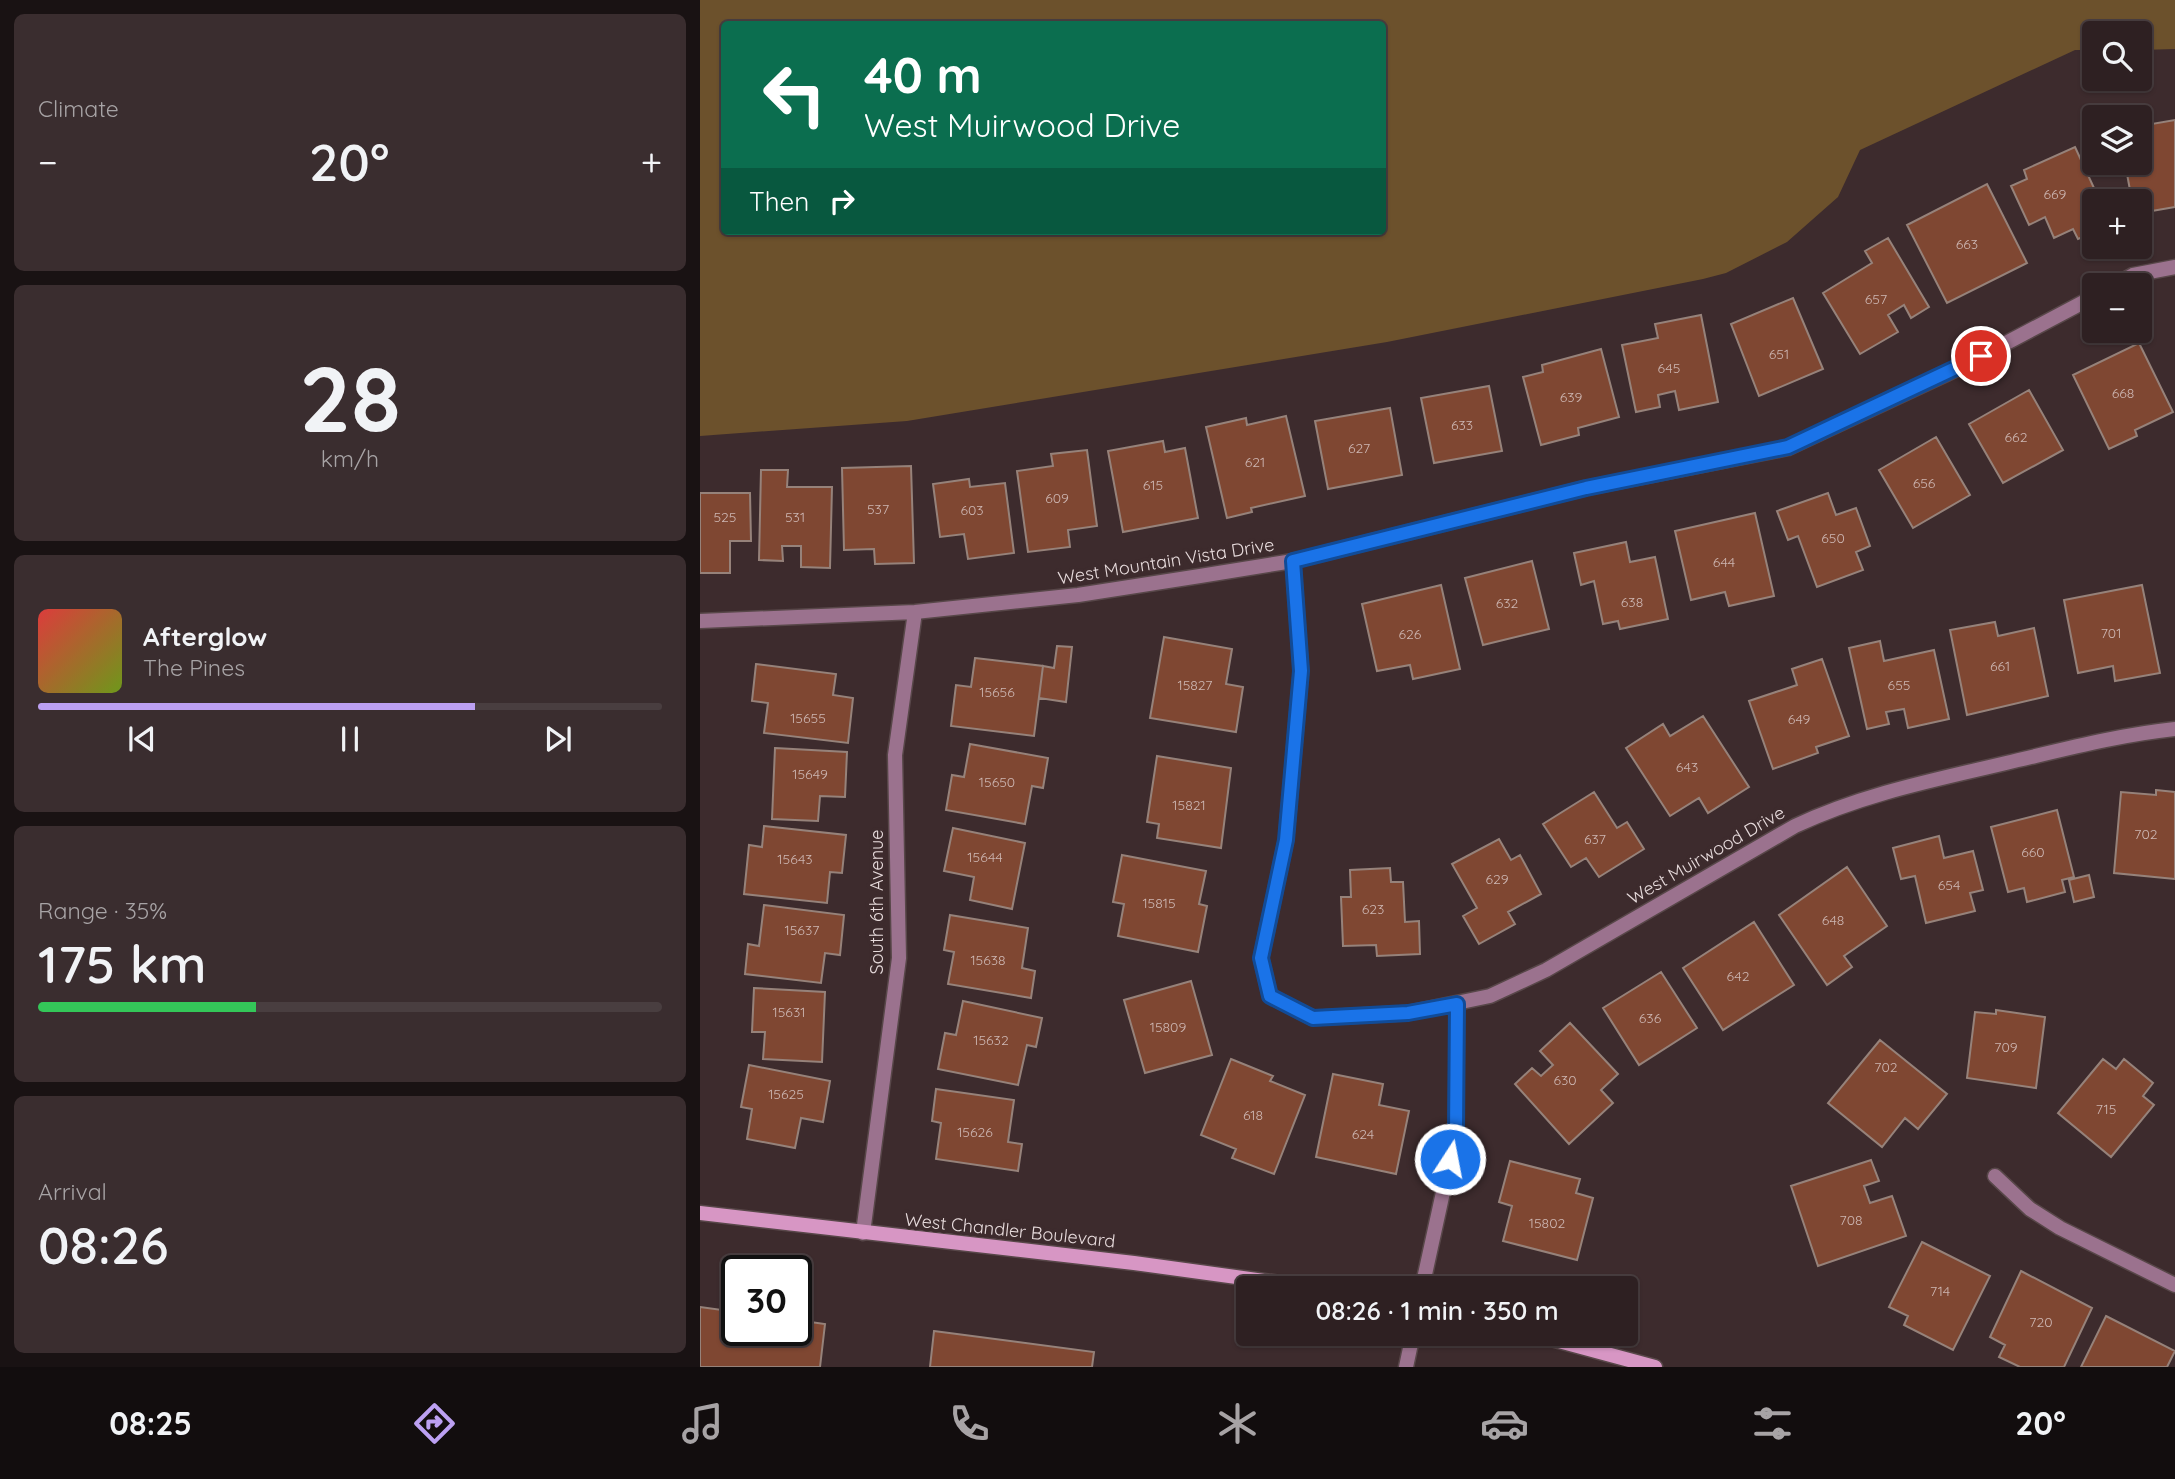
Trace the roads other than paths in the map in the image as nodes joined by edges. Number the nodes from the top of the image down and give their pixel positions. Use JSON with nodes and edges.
{"nodes":[{"id":1,"x":2175,"y":267,"type":"edge"},
{"id":2,"x":2144,"y":273,"type":"edge"},
{"id":3,"x":2082,"y":303,"type":"edge"},
{"id":4,"x":1293,"y":561,"type":"junction"},
{"id":5,"x":915,"y":612,"type":"junction"},
{"id":6,"x":700,"y":621,"type":"edge"},
{"id":7,"x":2175,"y":729,"type":"edge"},
{"id":8,"x":1457,"y":1004,"type":"junction"},
{"id":9,"x":1995,"y":1176,"type":"dead end"},
{"id":10,"x":700,"y":1213,"type":"edge"},
{"id":11,"x":863,"y":1233,"type":"junction"},
{"id":12,"x":1425,"y":1276,"type":"edge"},
{"id":13,"x":1236,"y":1277,"type":"edge"},
{"id":14,"x":2175,"y":1285,"type":"edge"},
{"id":15,"x":1410,"y":1346,"type":"edge"},
{"id":16,"x":1577,"y":1346,"type":"edge"},
{"id":17,"x":1406,"y":1367,"type":"edge"},
{"id":18,"x":1655,"y":1367,"type":"edge"}],
"edges":[{"from":1,"to":2,"type":"street"},
{"from":3,"to":4,"type":"street","name":"West Mountain Vista Drive"},
{"from":4,"to":5,"type":"street","name":"West Mountain Vista Drive"},
{"from":4,"to":8,"type":"street","name":"West Muirwood Drive"},
{"from":5,"to":6,"type":"street","name":"West Mountain Vista Drive"},
{"from":5,"to":11,"type":"street","name":"South 6th Avenue"},
{"from":7,"to":8,"type":"street","name":"West Muirwood Drive"},
{"from":8,"to":12,"type":"street"},
{"from":9,"to":14,"type":"street"},
{"from":10,"to":11,"type":"main road","name":"West Chandler Boulevard"},
{"from":11,"to":13,"type":"main road","name":"West Chandler Boulevard"},
{"from":15,"to":17,"type":"street"},
{"from":16,"to":18,"type":"main road"}]}
